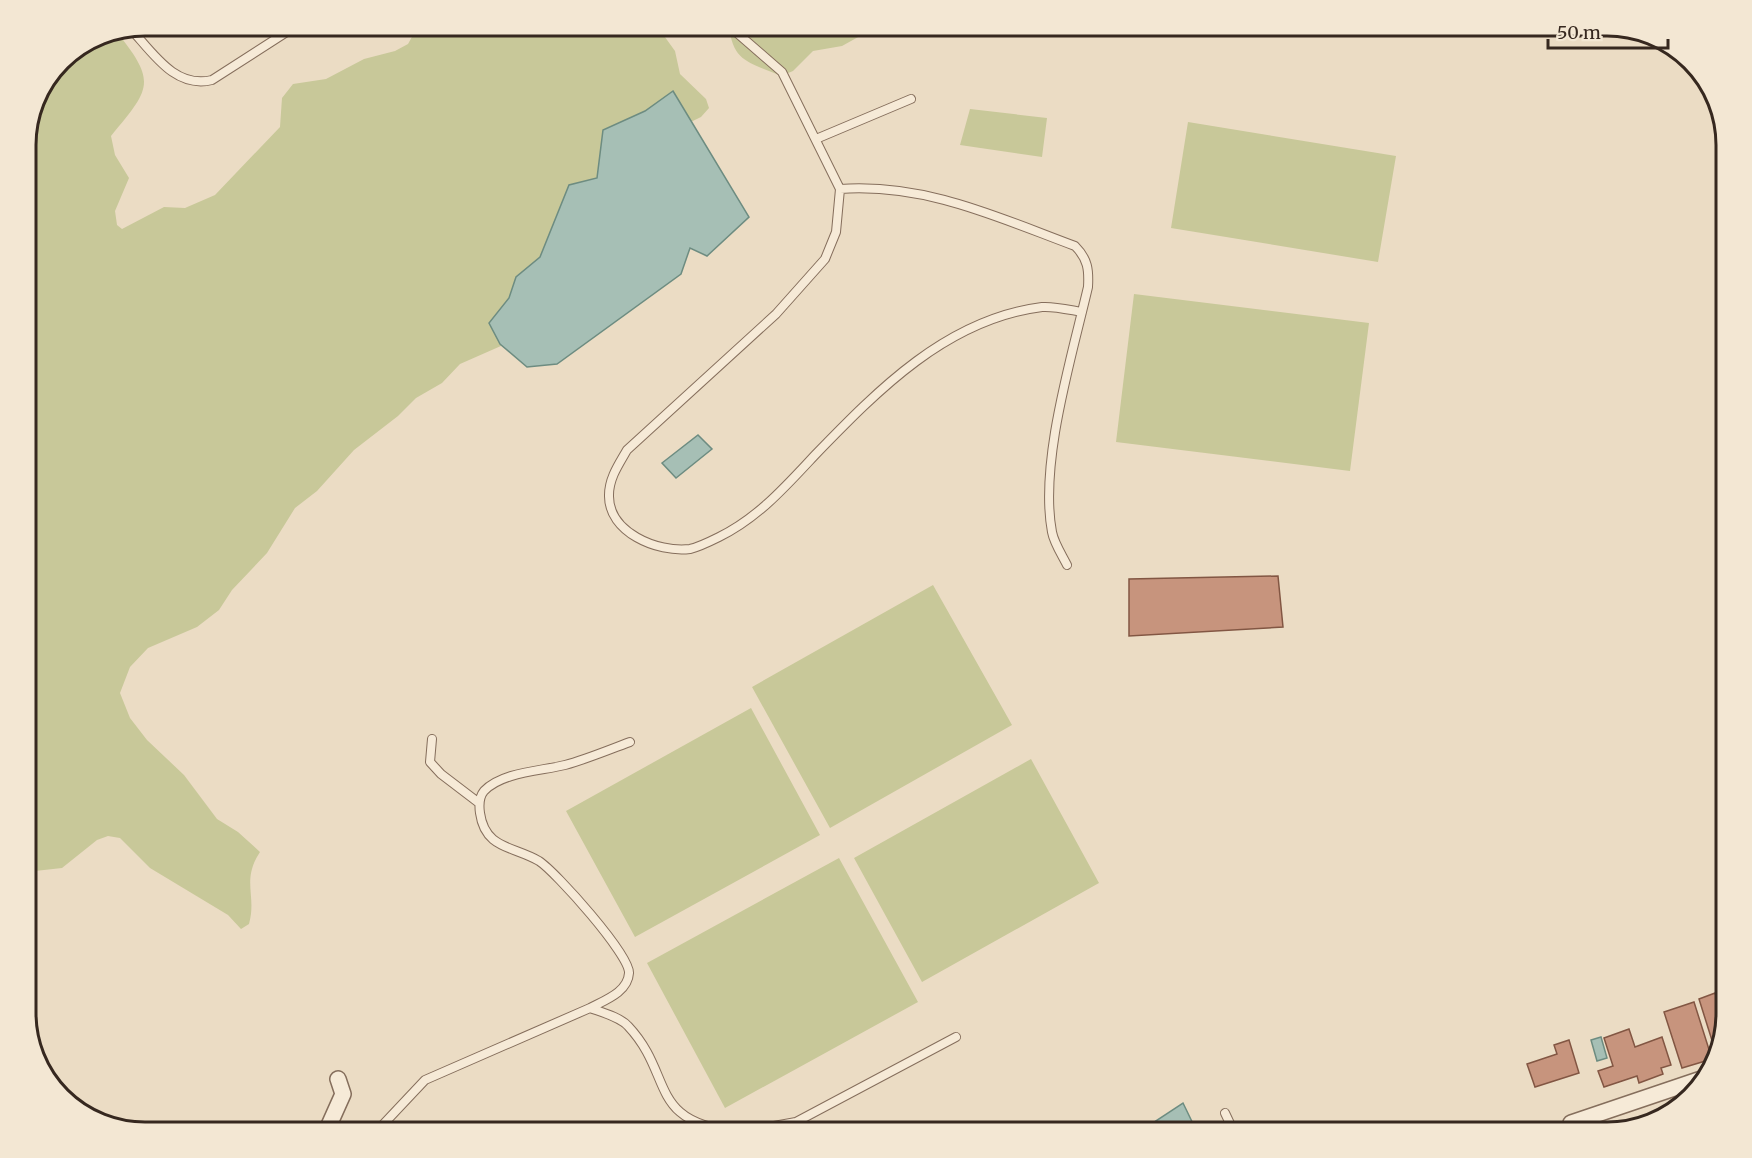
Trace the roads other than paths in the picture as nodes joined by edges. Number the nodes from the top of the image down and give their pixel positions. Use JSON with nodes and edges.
{"nodes":[{"id":1,"x":138,"y":36,"type":"edge"},
{"id":2,"x":280,"y":36,"type":"edge"},
{"id":3,"x":741,"y":36,"type":"edge"},
{"id":4,"x":911,"y":99,"type":"dead end"},
{"id":5,"x":816,"y":139,"type":"junction"},
{"id":6,"x":840,"y":189,"type":"junction"},
{"id":7,"x":1082,"y":312,"type":"junction"},
{"id":8,"x":1067,"y":565,"type":"dead end"},
{"id":9,"x":432,"y":739,"type":"dead end"},
{"id":10,"x":630,"y":742,"type":"dead end"},
{"id":11,"x":479,"y":803,"type":"junction"},
{"id":12,"x":590,"y":1008,"type":"junction"},
{"id":13,"x":956,"y":1037,"type":"dead end"},
{"id":14,"x":338,"y":1079,"type":"dead end"},
{"id":15,"x":1691,"y":1082,"type":"edge"},
{"id":16,"x":1225,"y":1113,"type":"dead end"},
{"id":17,"x":330,"y":1122,"type":"edge"},
{"id":18,"x":385,"y":1122,"type":"edge"},
{"id":19,"x":696,"y":1122,"type":"edge"},
{"id":20,"x":796,"y":1122,"type":"edge"},
{"id":21,"x":1229,"y":1122,"type":"edge"},
{"id":22,"x":1574,"y":1122,"type":"edge"}],
"edges":[{"from":1,"to":2,"type":"lane"},
{"from":3,"to":5,"type":"lane"},
{"from":4,"to":5,"type":"lane"},
{"from":5,"to":6,"type":"lane"},
{"from":6,"to":7,"type":"lane"},
{"from":6,"to":7,"type":"lane"},
{"from":7,"to":8,"type":"lane"},
{"from":9,"to":11,"type":"lane"},
{"from":10,"to":11,"type":"lane"},
{"from":11,"to":12,"type":"lane"},
{"from":12,"to":18,"type":"lane"},
{"from":12,"to":19,"type":"lane"},
{"from":13,"to":20,"type":"lane"},
{"from":14,"to":17,"type":"street"},
{"from":15,"to":22,"type":"street"},
{"from":16,"to":21,"type":"lane"}]}
